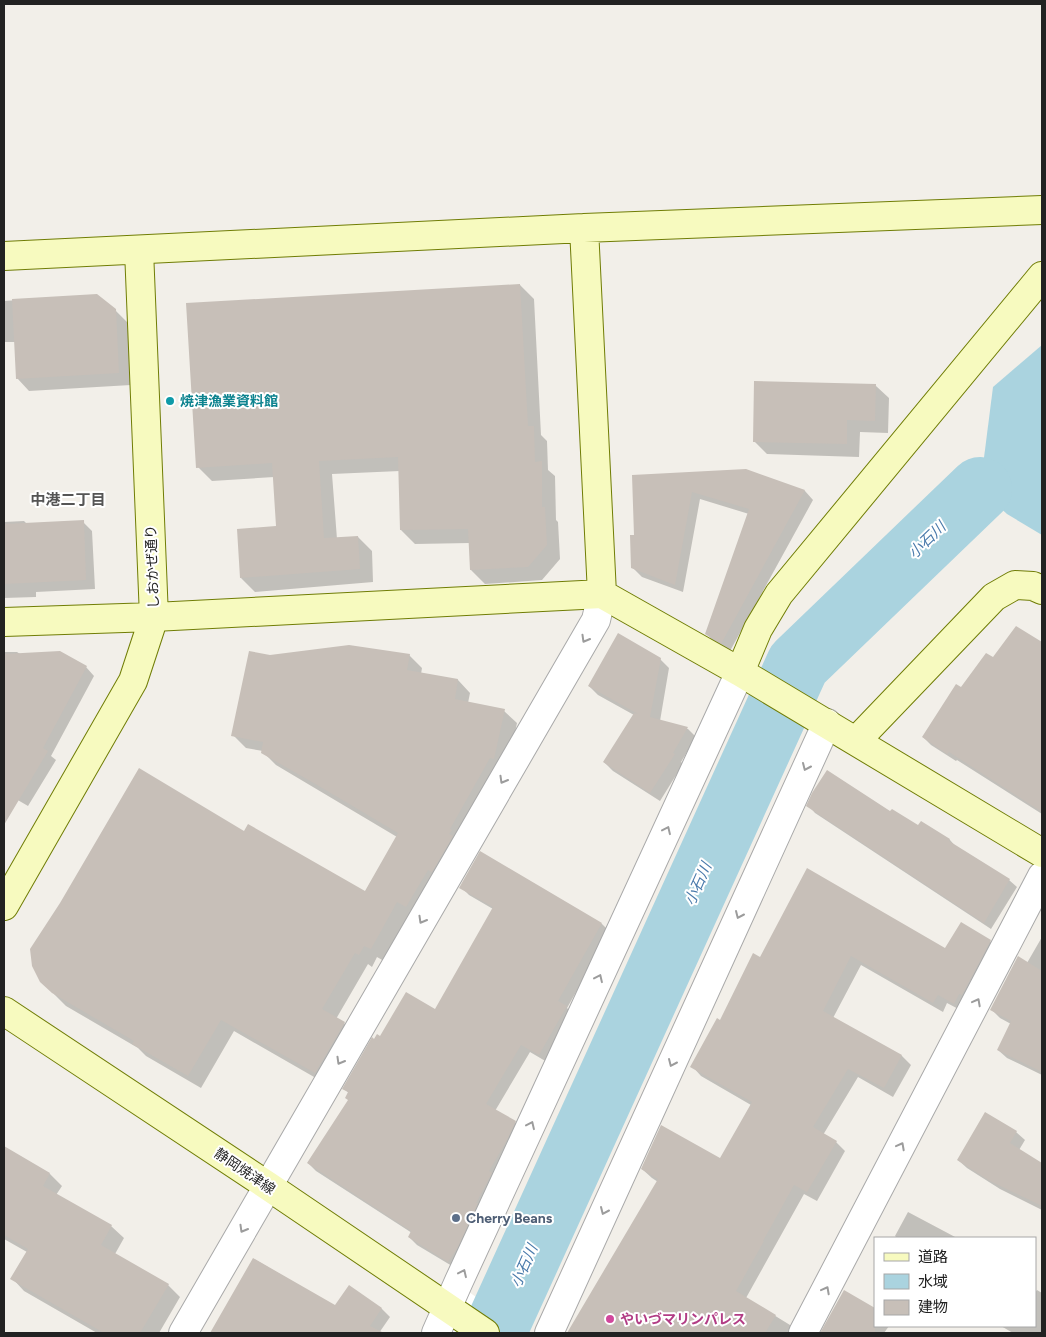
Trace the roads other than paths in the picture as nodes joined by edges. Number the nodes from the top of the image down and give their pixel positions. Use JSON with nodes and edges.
{"nodes":[{"id":1,"x":1042,"y":210,"type":"edge"},
{"id":2,"x":584,"y":228,"type":"junction"},
{"id":3,"x":139,"y":250,"type":"junction"},
{"id":4,"x":4,"y":256,"type":"edge"},
{"id":5,"x":1042,"y":276,"type":"edge"},
{"id":6,"x":1042,"y":590,"type":"edge"},
{"id":7,"x":602,"y":594,"type":"junction"},
{"id":8,"x":154,"y":617,"type":"junction"},
{"id":9,"x":4,"y":622,"type":"edge"},
{"id":10,"x":747,"y":676,"type":"junction"},
{"id":11,"x":822,"y":720,"type":"junction"},
{"id":12,"x":856,"y":741,"type":"junction"},
{"id":13,"x":1042,"y":853,"type":"edge"},
{"id":14,"x":1042,"y":876,"type":"edge"},
{"id":15,"x":4,"y":906,"type":"edge"},
{"id":16,"x":4,"y":1010,"type":"edge"},
{"id":17,"x":268,"y":1186,"type":"junction"},
{"id":18,"x":451,"y":1310,"type":"junction"},
{"id":19,"x":183,"y":1333,"type":"edge"},
{"id":20,"x":436,"y":1333,"type":"edge"},
{"id":21,"x":485,"y":1333,"type":"edge"},
{"id":22,"x":549,"y":1333,"type":"edge"},
{"id":23,"x":803,"y":1333,"type":"edge"}],
"edges":[{"from":1,"to":2,"type":"street"},
{"from":2,"to":3,"type":"street"},
{"from":2,"to":7,"type":"street"},
{"from":3,"to":4,"type":"street"},
{"from":3,"to":8,"type":"street","name":"しおかぜ通り"},
{"from":5,"to":10,"type":"street"},
{"from":6,"to":12,"type":"street"},
{"from":7,"to":8,"type":"street"},
{"from":7,"to":10,"type":"street"},
{"from":7,"to":17,"type":"street","one_way":true},
{"from":8,"to":9,"type":"street"},
{"from":8,"to":15,"type":"street","name":"しおかぜ通り"},
{"from":10,"to":11,"type":"street"},
{"from":18,"to":10,"type":"street","one_way":true},
{"from":11,"to":12,"type":"street"},
{"from":11,"to":22,"type":"street","one_way":true},
{"from":12,"to":13,"type":"street"},
{"from":23,"to":14,"type":"street","one_way":true},
{"from":16,"to":17,"type":"street","name":"静岡焼津線"},
{"from":17,"to":18,"type":"street","name":"静岡焼津線"},
{"from":17,"to":19,"type":"street","one_way":true},
{"from":18,"to":20,"type":"street"},
{"from":18,"to":21,"type":"street","name":"静岡焼津線"}]}
